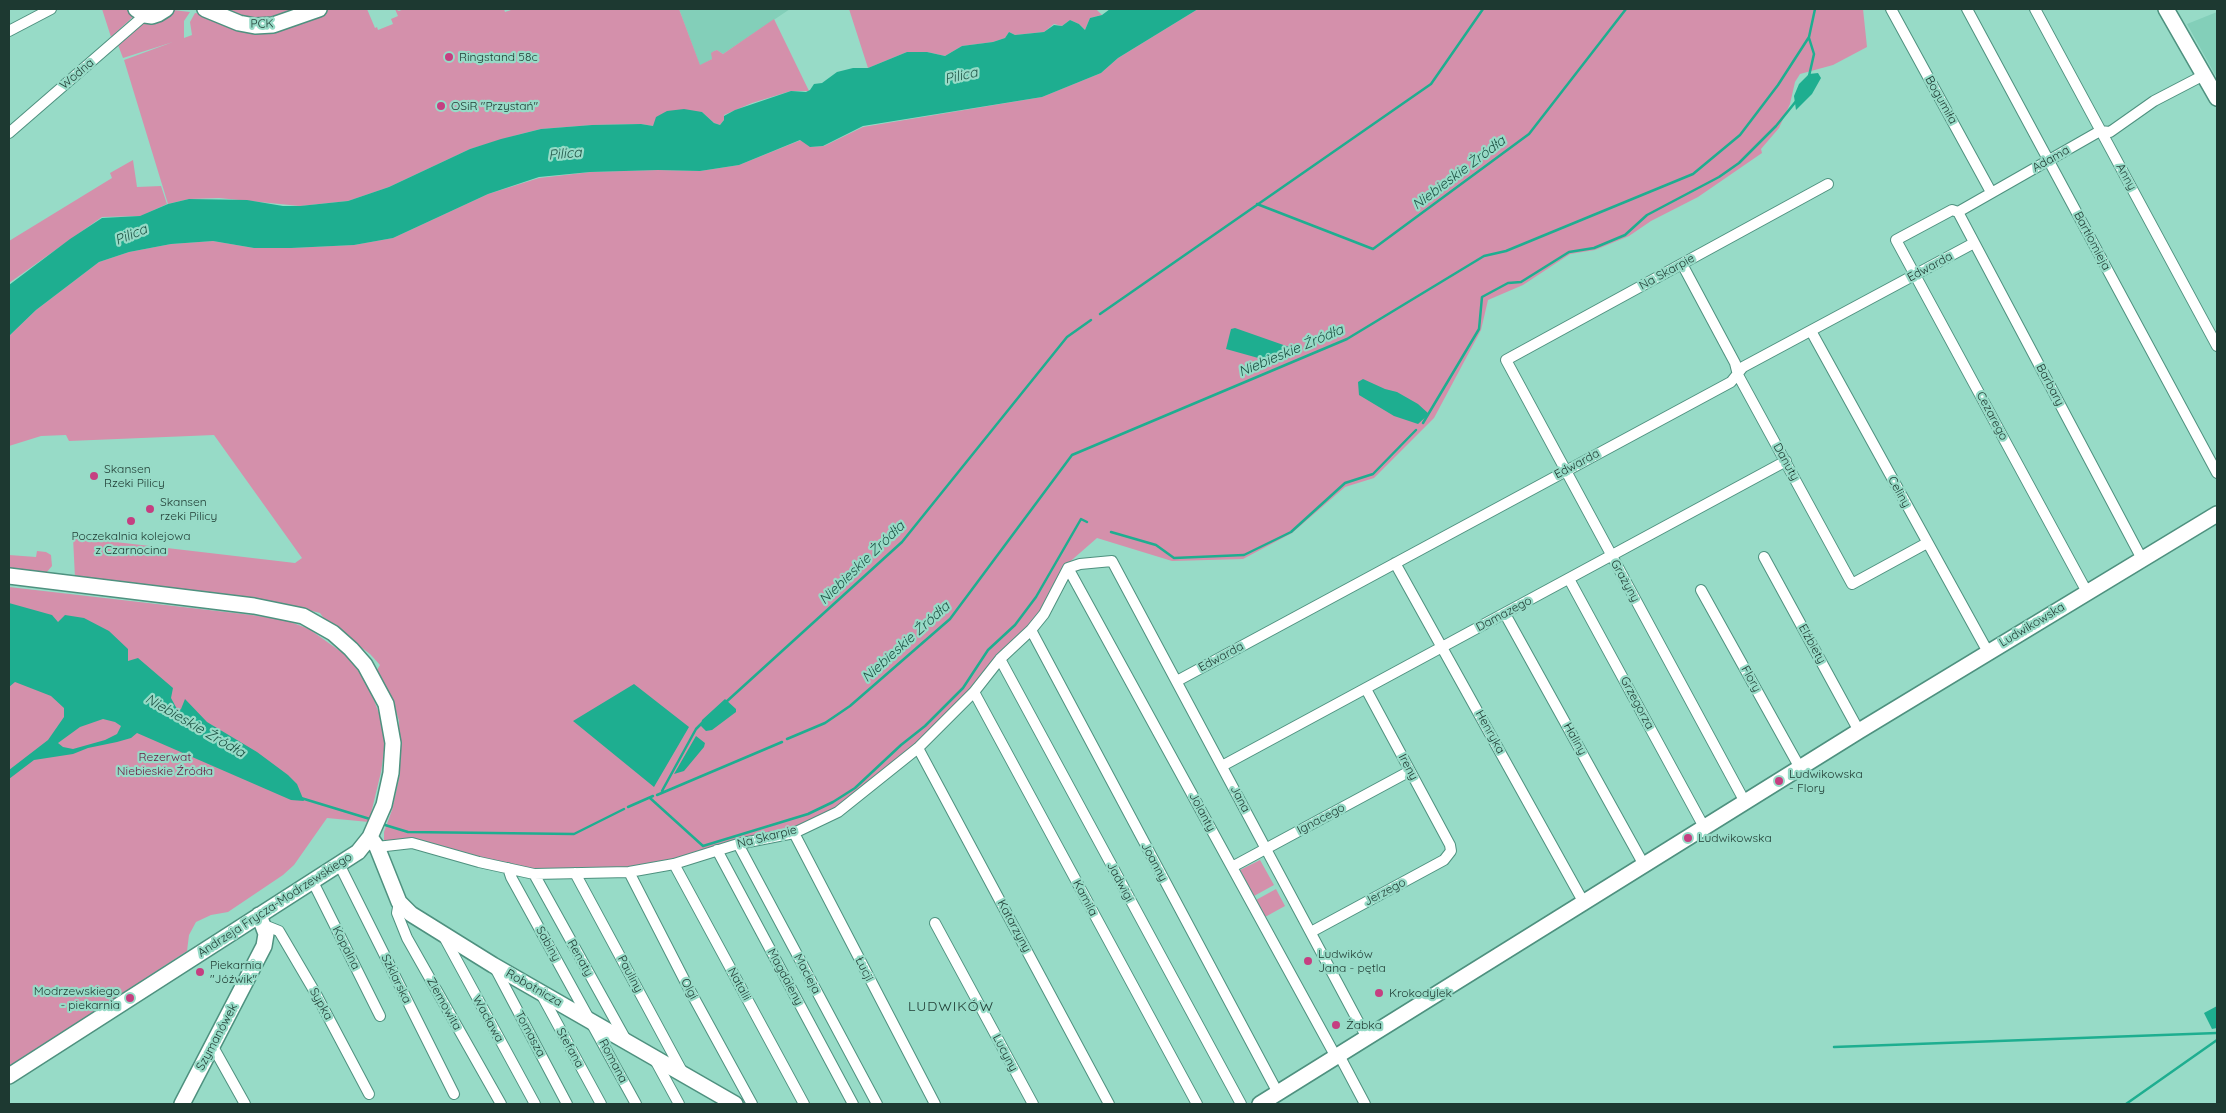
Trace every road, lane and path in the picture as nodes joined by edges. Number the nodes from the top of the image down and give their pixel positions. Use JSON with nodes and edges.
{"nodes":[{"id":1,"x":51,"y":9,"type":"edge"},
{"id":2,"x":166,"y":9,"type":"edge"},
{"id":3,"x":205,"y":9,"type":"edge"},
{"id":4,"x":319,"y":9,"type":"edge"},
{"id":5,"x":1891,"y":9,"type":"edge"},
{"id":6,"x":1968,"y":9,"type":"edge"},
{"id":7,"x":2035,"y":9,"type":"edge"},
{"id":8,"x":2166,"y":9,"type":"edge"},
{"id":9,"x":140,"y":12,"type":"edge"},
{"id":10,"x":9,"y":31,"type":"edge"},
{"id":11,"x":2204,"y":75,"type":"junction"},
{"id":12,"x":2217,"y":98,"type":"edge"},
{"id":13,"x":2100,"y":131,"type":"junction"},
{"id":14,"x":9,"y":133,"type":"edge"},
{"id":15,"x":2049,"y":160,"type":"junction"},
{"id":16,"x":1828,"y":184,"type":"dead end"},
{"id":17,"x":1991,"y":192,"type":"junction"},
{"id":18,"x":1958,"y":212,"type":"junction"},
{"id":19,"x":1896,"y":240,"type":"joint"},
{"id":20,"x":1974,"y":243,"type":"junction"},
{"id":21,"x":1682,"y":264,"type":"junction"},
{"id":22,"x":1915,"y":274,"type":"junction"},
{"id":23,"x":1811,"y":331,"type":"junction"},
{"id":24,"x":2217,"y":346,"type":"edge"},
{"id":25,"x":1506,"y":360,"type":"joint"},
{"id":26,"x":1738,"y":375,"type":"junction"},
{"id":27,"x":1786,"y":461,"type":"junction"},
{"id":28,"x":1566,"y":470,"type":"junction"},
{"id":29,"x":2217,"y":474,"type":"edge"},
{"id":30,"x":2217,"y":514,"type":"edge"},
{"id":31,"x":1927,"y":542,"type":"junction"},
{"id":32,"x":1611,"y":556,"type":"junction"},
{"id":33,"x":1764,"y":557,"type":"dead end"},
{"id":34,"x":2142,"y":559,"type":"junction"},
{"id":35,"x":1395,"y":563,"type":"junction"},
{"id":36,"x":1068,"y":568,"type":"junction"},
{"id":37,"x":9,"y":576,"type":"edge"},
{"id":38,"x":1569,"y":579,"type":"junction"},
{"id":39,"x":1701,"y":590,"type":"dead end"},
{"id":40,"x":2087,"y":592,"type":"junction"},
{"id":41,"x":1505,"y":614,"type":"junction"},
{"id":42,"x":1031,"y":630,"type":"junction"},
{"id":43,"x":1443,"y":647,"type":"junction"},
{"id":44,"x":1988,"y":652,"type":"junction"},
{"id":45,"x":1000,"y":659,"type":"junction"},
{"id":46,"x":1176,"y":681,"type":"junction"},
{"id":47,"x":1366,"y":689,"type":"junction"},
{"id":48,"x":974,"y":692,"type":"junction"},
{"id":49,"x":1859,"y":731,"type":"junction"},
{"id":50,"x":918,"y":748,"type":"junction"},
{"id":51,"x":1222,"y":766,"type":"junction"},
{"id":52,"x":1800,"y":768,"type":"junction"},
{"id":53,"x":1410,"y":771,"type":"junction"},
{"id":54,"x":1745,"y":802,"type":"junction"},
{"id":55,"x":1704,"y":828,"type":"junction"},
{"id":56,"x":794,"y":833,"type":"junction"},
{"id":57,"x":374,"y":842,"type":"junction"},
{"id":58,"x":738,"y":844,"type":"junction"},
{"id":59,"x":1450,"y":845,"type":"joint"},
{"id":60,"x":1266,"y":848,"type":"junction"},
{"id":61,"x":717,"y":850,"type":"junction"},
{"id":62,"x":339,"y":864,"type":"junction"},
{"id":63,"x":674,"y":864,"type":"junction"},
{"id":64,"x":1644,"y":865,"type":"junction"},
{"id":65,"x":1232,"y":867,"type":"junction"},
{"id":66,"x":508,"y":868,"type":"junction"},
{"id":67,"x":629,"y":872,"type":"junction"},
{"id":68,"x":575,"y":873,"type":"junction"},
{"id":69,"x":534,"y":874,"type":"junction"},
{"id":70,"x":312,"y":880,"type":"junction"},
{"id":71,"x":399,"y":902,"type":"junction"},
{"id":72,"x":1584,"y":903,"type":"junction"},
{"id":73,"x":261,"y":920,"type":"junction"},
{"id":74,"x":936,"y":923,"type":"dead end"},
{"id":75,"x":1310,"y":932,"type":"junction"},
{"id":76,"x":443,"y":934,"type":"junction"},
{"id":77,"x":493,"y":965,"type":"junction"},
{"id":78,"x":539,"y":991,"type":"junction"},
{"id":79,"x":380,"y":1016,"type":"dead end"},
{"id":80,"x":589,"y":1019,"type":"junction"},
{"id":81,"x":1367,"y":1038,"type":"junction"},
{"id":82,"x":626,"y":1041,"type":"junction"},
{"id":83,"x":212,"y":1045,"type":"junction"},
{"id":84,"x":1337,"y":1056,"type":"junction"},
{"id":85,"x":654,"y":1057,"type":"junction"},
{"id":86,"x":684,"y":1074,"type":"junction"},
{"id":87,"x":9,"y":1076,"type":"edge"},
{"id":88,"x":1278,"y":1093,"type":"junction"},
{"id":89,"x":369,"y":1094,"type":"dead end"},
{"id":90,"x":454,"y":1094,"type":"dead end"},
{"id":91,"x":182,"y":1104,"type":"edge"},
{"id":92,"x":245,"y":1104,"type":"edge"},
{"id":93,"x":501,"y":1104,"type":"edge"},
{"id":94,"x":534,"y":1104,"type":"edge"},
{"id":95,"x":567,"y":1104,"type":"edge"},
{"id":96,"x":601,"y":1104,"type":"edge"},
{"id":97,"x":636,"y":1104,"type":"edge"},
{"id":98,"x":679,"y":1104,"type":"edge"},
{"id":99,"x":735,"y":1104,"type":"edge"},
{"id":100,"x":752,"y":1104,"type":"edge"},
{"id":101,"x":804,"y":1104,"type":"edge"},
{"id":102,"x":853,"y":1104,"type":"edge"},
{"id":103,"x":877,"y":1104,"type":"edge"},
{"id":104,"x":935,"y":1104,"type":"edge"},
{"id":105,"x":1032,"y":1104,"type":"edge"},
{"id":106,"x":1109,"y":1104,"type":"edge"},
{"id":107,"x":1197,"y":1104,"type":"edge"},
{"id":108,"x":1240,"y":1104,"type":"edge"},
{"id":109,"x":1260,"y":1104,"type":"edge"},
{"id":110,"x":1365,"y":1104,"type":"edge"}],
"edges":[{"from":1,"to":10,"type":"street"},
{"from":2,"to":9,"type":"street"},
{"from":3,"to":4,"type":"street","name":"PCK"},
{"from":5,"to":17,"type":"street","name":"Bogumiła"},
{"from":6,"to":15,"type":"street","name":"Bartłomieja"},
{"from":7,"to":13,"type":"street","name":"Anny"},
{"from":8,"to":11,"type":"street"},
{"from":9,"to":14,"type":"street","name":"Wodna"},
{"from":11,"to":12,"type":"street"},
{"from":11,"to":13,"type":"street","name":"Adama"},
{"from":13,"to":15,"type":"street","name":"Adama"},
{"from":13,"to":24,"type":"street","name":"Anny"},
{"from":15,"to":17,"type":"street","name":"Adama"},
{"from":15,"to":29,"type":"street","name":"Bartłomieja"},
{"from":16,"to":21,"type":"street","name":"Na Skarpie"},
{"from":17,"to":18,"type":"street","name":"Adama"},
{"from":18,"to":19,"type":"street","name":"Adama"},
{"from":18,"to":20,"type":"street","name":"Barbary"},
{"from":19,"to":22,"type":"street","name":"Cezarego"},
{"from":20,"to":22,"type":"street","name":"Edwarda"},
{"from":20,"to":34,"type":"street","name":"Barbary"},
{"from":21,"to":25,"type":"street","name":"Na Skarpie"},
{"from":21,"to":26,"type":"street","name":"Danuty"},
{"from":22,"to":23,"type":"street","name":"Edwarda"},
{"from":22,"to":40,"type":"street","name":"Cezarego"},
{"from":23,"to":26,"type":"street","name":"Edwarda"},
{"from":23,"to":31,"type":"street","name":"Celiny"},
{"from":25,"to":28,"type":"street","name":"Grażyny"},
{"from":26,"to":27,"type":"street","name":"Danuty"},
{"from":26,"to":28,"type":"street","name":"Edwarda"},
{"from":27,"to":31,"type":"street","name":"Danuty"},
{"from":27,"to":32,"type":"street","name":"Damazego"},
{"from":28,"to":32,"type":"street","name":"Grażyny"},
{"from":28,"to":35,"type":"street","name":"Edwarda"},
{"from":30,"to":34,"type":"street","name":"Ludwikowska"},
{"from":31,"to":44,"type":"street","name":"Celiny"},
{"from":32,"to":38,"type":"street","name":"Damazego"},
{"from":32,"to":54,"type":"street","name":"Grażyny"},
{"from":33,"to":49,"type":"street","name":"Elżbiety"},
{"from":34,"to":40,"type":"street","name":"Ludwikowska"},
{"from":35,"to":43,"type":"street","name":"Henryka"},
{"from":35,"to":46,"type":"street","name":"Edwarda"},
{"from":36,"to":42,"type":"street","name":"Na Skarpie"},
{"from":36,"to":46,"type":"street","name":"Jana"},
{"from":36,"to":65,"type":"street","name":"Jolanty"},
{"from":37,"to":57,"type":"street","name":"Andrzeja Frycza-Modrzewskiego"},
{"from":38,"to":41,"type":"street","name":"Damazego"},
{"from":38,"to":55,"type":"street","name":"Grzegorza"},
{"from":39,"to":52,"type":"street","name":"Flory"},
{"from":40,"to":44,"type":"street","name":"Ludwikowska"},
{"from":41,"to":43,"type":"street","name":"Damazego"},
{"from":41,"to":64,"type":"street","name":"Haliny"},
{"from":42,"to":45,"type":"street","name":"Na Skarpie"},
{"from":42,"to":88,"type":"street","name":"Joanny"},
{"from":43,"to":47,"type":"street","name":"Damazego"},
{"from":43,"to":72,"type":"street","name":"Henryka"},
{"from":44,"to":49,"type":"street","name":"Ludwikowska"},
{"from":45,"to":48,"type":"street","name":"Na Skarpie"},
{"from":45,"to":108,"type":"street","name":"Jadwigi"},
{"from":46,"to":51,"type":"street","name":"Jana"},
{"from":47,"to":51,"type":"street","name":"Damazego"},
{"from":47,"to":53,"type":"street","name":"Ireny"},
{"from":48,"to":50,"type":"street","name":"Na Skarpie"},
{"from":48,"to":107,"type":"street","name":"Kamila"},
{"from":49,"to":52,"type":"street","name":"Ludwikowska"},
{"from":50,"to":56,"type":"street","name":"Na Skarpie"},
{"from":50,"to":106,"type":"street","name":"Katarzyny"},
{"from":51,"to":60,"type":"street","name":"Jana"},
{"from":52,"to":54,"type":"street","name":"Ludwikowska"},
{"from":53,"to":59,"type":"street","name":"Ireny"},
{"from":53,"to":60,"type":"street","name":"Ignacego"},
{"from":54,"to":55,"type":"street","name":"Ludwikowska"},
{"from":55,"to":64,"type":"street","name":"Ludwikowska"},
{"from":56,"to":58,"type":"street","name":"Na Skarpie"},
{"from":56,"to":104,"type":"street","name":"Łucji"},
{"from":57,"to":62,"type":"street","name":"Andrzeja Frycza-Modrzewskiego"},
{"from":57,"to":66,"type":"street","name":"Na Skarpie"},
{"from":57,"to":71,"type":"street","name":"Robotnicza"},
{"from":58,"to":61,"type":"street","name":"Na Skarpie"},
{"from":58,"to":103,"type":"street","name":"Macieja"},
{"from":59,"to":75,"type":"street","name":"Jerzego"},
{"from":60,"to":65,"type":"street","name":"Ignacego"},
{"from":60,"to":75,"type":"street","name":"Jana"},
{"from":61,"to":63,"type":"street","name":"Na Skarpie"},
{"from":61,"to":102,"type":"street","name":"Magdaleny"},
{"from":62,"to":70,"type":"street","name":"Andrzeja Frycza-Modrzewskiego"},
{"from":62,"to":90,"type":"street","name":"Szklarska"},
{"from":63,"to":67,"type":"street","name":"Na Skarpie"},
{"from":63,"to":101,"type":"street","name":"Natalii"},
{"from":64,"to":72,"type":"street","name":"Ludwikowska"},
{"from":65,"to":84,"type":"street","name":"Jolanty"},
{"from":66,"to":69,"type":"street","name":"Na Skarpie"},
{"from":66,"to":80,"type":"street","name":"Sabiny"},
{"from":67,"to":68,"type":"street","name":"Na Skarpie"},
{"from":67,"to":100,"type":"street","name":"Olgi"},
{"from":68,"to":69,"type":"street","name":"Na Skarpie"},
{"from":68,"to":86,"type":"street","name":"Pauliny"},
{"from":69,"to":82,"type":"street","name":"Renaty"},
{"from":70,"to":73,"type":"street","name":"Andrzeja Frycza-Modrzewskiego"},
{"from":70,"to":79,"type":"street","name":"Kopalna"},
{"from":71,"to":76,"type":"street","name":"Robotnicza"},
{"from":71,"to":93,"type":"street","name":"Ziemowita"},
{"from":72,"to":81,"type":"street","name":"Ludwikowska"},
{"from":73,"to":83,"type":"street","name":"Szymanówek"},
{"from":73,"to":87,"type":"street","name":"Andrzeja Frycza-Modrzewskiego"},
{"from":73,"to":89,"type":"street","name":"Sypka"},
{"from":74,"to":105,"type":"street","name":"Lucyny"},
{"from":75,"to":81,"type":"street","name":"Jana"},
{"from":76,"to":77,"type":"street","name":"Robotnicza"},
{"from":76,"to":94,"type":"street","name":"Wacława"},
{"from":77,"to":78,"type":"street","name":"Robotnicza"},
{"from":77,"to":95,"type":"street","name":"Tomasza"},
{"from":78,"to":80,"type":"street","name":"Robotnicza"},
{"from":78,"to":96,"type":"street","name":"Stefana"},
{"from":80,"to":82,"type":"street","name":"Robotnicza"},
{"from":80,"to":97,"type":"street","name":"Romana"},
{"from":81,"to":84,"type":"street","name":"Ludwikowska"},
{"from":82,"to":85,"type":"street","name":"Robotnicza"},
{"from":83,"to":91,"type":"street","name":"Szymanówek"},
{"from":83,"to":92,"type":"street"},
{"from":84,"to":88,"type":"street","name":"Ludwikowska"},
{"from":84,"to":110,"type":"street"},
{"from":85,"to":86,"type":"street","name":"Robotnicza"},
{"from":85,"to":98,"type":"street"},
{"from":86,"to":99,"type":"street","name":"Robotnicza"},
{"from":88,"to":109,"type":"street","name":"Ludwikowska"}]}
